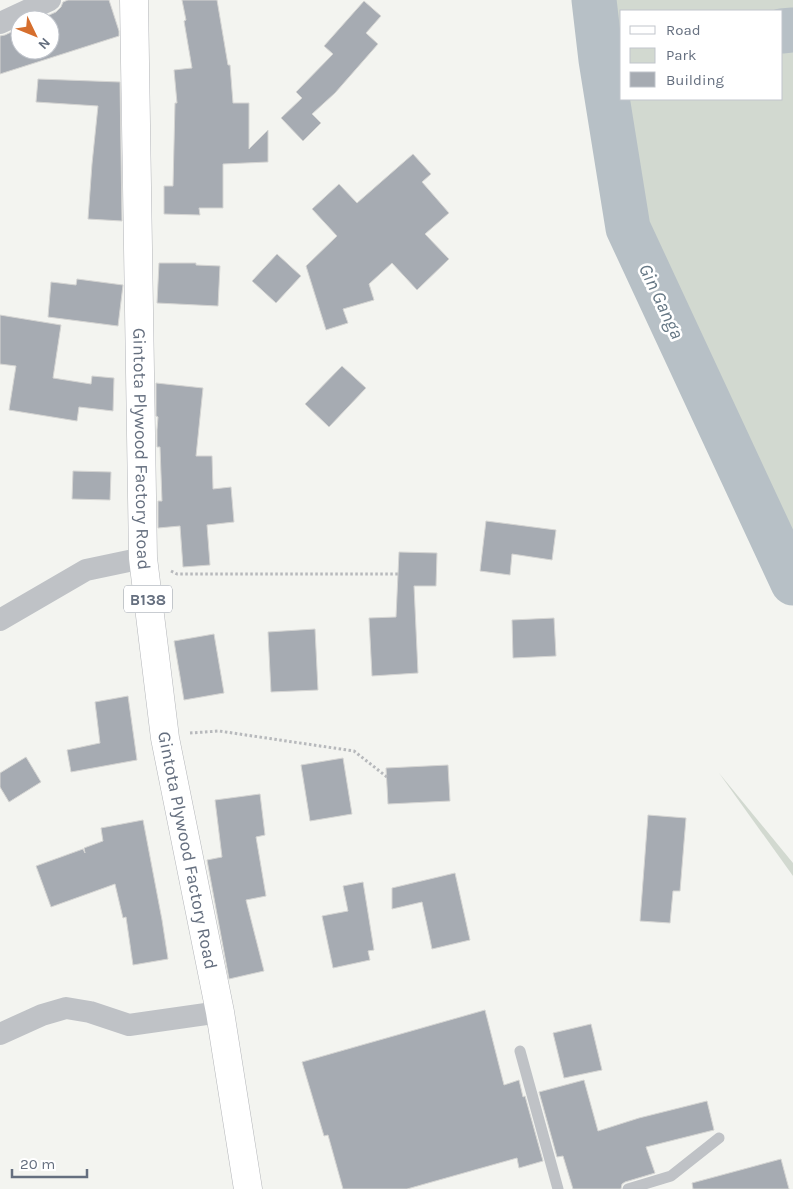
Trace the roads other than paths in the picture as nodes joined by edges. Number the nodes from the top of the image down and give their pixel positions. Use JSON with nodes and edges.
{"nodes":[{"id":1,"x":50,"y":0,"type":"edge"},
{"id":2,"x":134,"y":0,"type":"edge"},
{"id":3,"x":0,"y":23,"type":"edge"},
{"id":4,"x":143,"y":558,"type":"junction"},
{"id":5,"x":0,"y":620,"type":"edge"},
{"id":6,"x":220,"y":1012,"type":"junction"},
{"id":7,"x":0,"y":1034,"type":"edge"},
{"id":8,"x":520,"y":1051,"type":"dead end"},
{"id":9,"x":719,"y":1138,"type":"dead end"},
{"id":10,"x":248,"y":1189,"type":"edge"},
{"id":11,"x":558,"y":1189,"type":"edge"},
{"id":12,"x":628,"y":1189,"type":"edge"}],
"edges":[{"from":1,"to":3,"type":"street"},
{"from":2,"to":4,"type":"main road","name":"Gintota Plywood Factory Road","number":"B138"},
{"from":4,"to":5,"type":"street"},
{"from":4,"to":6,"type":"main road","name":"Gintota Plywood Factory Road","number":"B138"},
{"from":6,"to":7,"type":"street"},
{"from":6,"to":10,"type":"main road","name":"Gintota Plywood Factory Road","number":"B138"},
{"from":8,"to":11,"type":"lane"},
{"from":9,"to":12,"type":"lane"}]}
